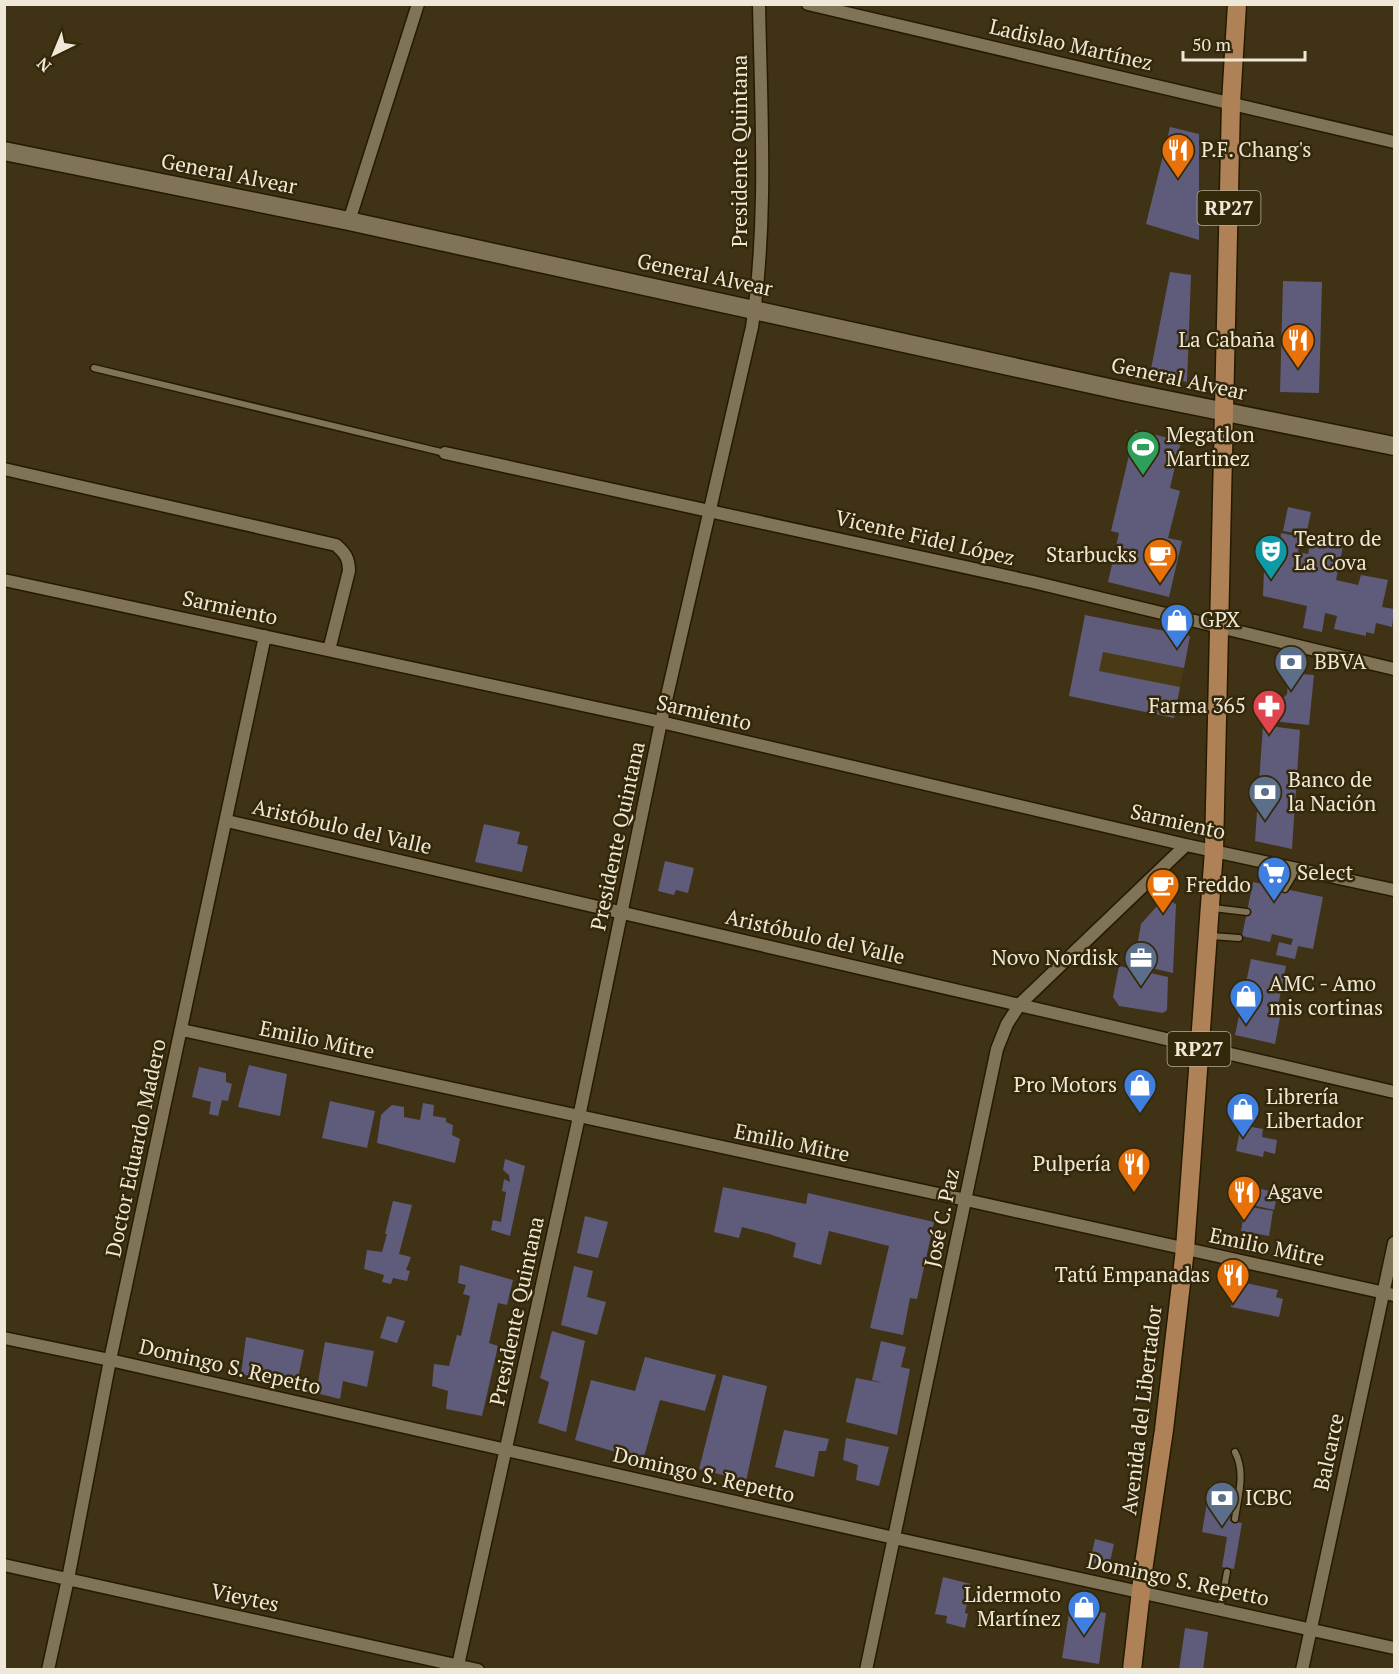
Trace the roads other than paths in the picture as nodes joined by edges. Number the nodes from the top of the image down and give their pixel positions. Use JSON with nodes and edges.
{"nodes":[{"id":1,"x":418,"y":4,"type":"edge"},
{"id":2,"x":759,"y":4,"type":"edge"},
{"id":3,"x":808,"y":4,"type":"edge"},
{"id":4,"x":1237,"y":4,"type":"edge"},
{"id":5,"x":1231,"y":103,"type":"junction"},
{"id":6,"x":1395,"y":142,"type":"edge"},
{"id":7,"x":4,"y":151,"type":"edge"},
{"id":8,"x":349,"y":221,"type":"junction"},
{"id":9,"x":755,"y":309,"type":"junction"},
{"id":10,"x":94,"y":368,"type":"dead end"},
{"id":11,"x":1223,"y":411,"type":"junction"},
{"id":12,"x":1395,"y":446,"type":"edge"},
{"id":13,"x":445,"y":453,"type":"joint"},
{"id":14,"x":4,"y":469,"type":"edge"},
{"id":15,"x":710,"y":510,"type":"junction"},
{"id":16,"x":4,"y":580,"type":"edge"},
{"id":17,"x":1220,"y":628,"type":"junction"},
{"id":18,"x":265,"y":636,"type":"junction"},
{"id":19,"x":329,"y":650,"type":"junction"},
{"id":20,"x":1395,"y":669,"type":"edge"},
{"id":21,"x":661,"y":722,"type":"junction"},
{"id":22,"x":227,"y":820,"type":"junction"},
{"id":23,"x":1186,"y":845,"type":"junction"},
{"id":24,"x":1214,"y":850,"type":"junction"},
{"id":25,"x":1298,"y":869,"type":"junction"},
{"id":26,"x":1285,"y":889,"type":"dead end"},
{"id":27,"x":1395,"y":890,"type":"edge"},
{"id":28,"x":1210,"y":908,"type":"junction"},
{"id":29,"x":1247,"y":912,"type":"dead end"},
{"id":30,"x":622,"y":913,"type":"junction"},
{"id":31,"x":1208,"y":935,"type":"junction"},
{"id":32,"x":1239,"y":938,"type":"dead end"},
{"id":33,"x":1020,"y":1004,"type":"junction"},
{"id":34,"x":182,"y":1030,"type":"junction"},
{"id":35,"x":1199,"y":1045,"type":"junction"},
{"id":36,"x":1395,"y":1092,"type":"edge"},
{"id":37,"x":579,"y":1117,"type":"junction"},
{"id":38,"x":966,"y":1200,"type":"junction"},
{"id":39,"x":1395,"y":1243,"type":"edge"},
{"id":40,"x":1185,"y":1249,"type":"junction"},
{"id":41,"x":1389,"y":1294,"type":"edge"},
{"id":42,"x":4,"y":1338,"type":"edge"},
{"id":43,"x":110,"y":1360,"type":"junction"},
{"id":44,"x":506,"y":1450,"type":"junction"},
{"id":45,"x":1235,"y":1452,"type":"dead end"},
{"id":46,"x":1235,"y":1519,"type":"dead end"},
{"id":47,"x":894,"y":1538,"type":"junction"},
{"id":48,"x":4,"y":1565,"type":"edge"},
{"id":49,"x":1227,"y":1572,"type":"dead end"},
{"id":50,"x":68,"y":1579,"type":"junction"},
{"id":51,"x":1141,"y":1592,"type":"junction"},
{"id":52,"x":1220,"y":1610,"type":"junction"},
{"id":53,"x":1311,"y":1630,"type":"junction"},
{"id":54,"x":1395,"y":1648,"type":"edge"},
{"id":55,"x":458,"y":1667,"type":"edge"},
{"id":56,"x":48,"y":1670,"type":"edge"},
{"id":57,"x":478,"y":1670,"type":"edge"},
{"id":58,"x":866,"y":1670,"type":"edge"},
{"id":59,"x":1132,"y":1670,"type":"edge"},
{"id":60,"x":1302,"y":1670,"type":"edge"}],
"edges":[{"from":1,"to":8,"type":"street"},
{"from":2,"to":9,"type":"street","name":"Presidente Quintana"},
{"from":3,"to":5,"type":"street","name":"Ladislao Martínez"},
{"from":4,"to":5,"type":"main road","name":"Avenida del Libertador","number":"RP27"},
{"from":5,"to":6,"type":"street","name":"Ladislao Martínez"},
{"from":5,"to":11,"type":"main road","name":"Avenida del Libertador","number":"RP27"},
{"from":7,"to":8,"type":"street","name":"General Alvear"},
{"from":8,"to":9,"type":"street","name":"General Alvear"},
{"from":9,"to":11,"type":"street","name":"General Alvear"},
{"from":9,"to":15,"type":"street","name":"Presidente Quintana"},
{"from":10,"to":13,"type":"lane"},
{"from":11,"to":12,"type":"street","name":"General Alvear"},
{"from":11,"to":17,"type":"main road","name":"Avenida del Libertador","number":"RP27"},
{"from":13,"to":15,"type":"street","name":"Vicente Fidel López"},
{"from":14,"to":19,"type":"street"},
{"from":15,"to":17,"type":"street","name":"Vicente Fidel López"},
{"from":15,"to":21,"type":"street","name":"Presidente Quintana"},
{"from":16,"to":18,"type":"street","name":"Sarmiento"},
{"from":17,"to":20,"type":"street","name":"Vicente Fidel López"},
{"from":17,"to":24,"type":"main road","name":"Avenida del Libertador","number":"RP27"},
{"from":18,"to":19,"type":"street","name":"Sarmiento"},
{"from":18,"to":22,"type":"street","name":"Doctor Eduardo Madero"},
{"from":19,"to":21,"type":"street","name":"Sarmiento"},
{"from":21,"to":23,"type":"street","name":"Sarmiento"},
{"from":21,"to":30,"type":"street","name":"Presidente Quintana"},
{"from":22,"to":30,"type":"street","name":"Aristóbulo del Valle"},
{"from":22,"to":34,"type":"street","name":"Doctor Eduardo Madero"},
{"from":23,"to":24,"type":"street","name":"Sarmiento"},
{"from":23,"to":33,"type":"street","name":"José C. Paz"},
{"from":24,"to":25,"type":"street","name":"Sarmiento"},
{"from":24,"to":28,"type":"main road","name":"Avenida del Libertador","number":"RP27"},
{"from":25,"to":26,"type":"lane"},
{"from":25,"to":27,"type":"street","name":"Sarmiento"},
{"from":28,"to":29,"type":"lane"},
{"from":28,"to":31,"type":"main road","name":"Avenida del Libertador","number":"RP27"},
{"from":30,"to":33,"type":"street","name":"Aristóbulo del Valle"},
{"from":30,"to":37,"type":"street","name":"Presidente Quintana"},
{"from":31,"to":32,"type":"lane"},
{"from":31,"to":35,"type":"main road","name":"Avenida del Libertador","number":"RP27"},
{"from":33,"to":35,"type":"street","name":"Aristóbulo del Valle"},
{"from":33,"to":38,"type":"street","name":"José C. Paz"},
{"from":34,"to":37,"type":"street","name":"Emilio Mitre"},
{"from":34,"to":43,"type":"street","name":"Doctor Eduardo Madero"},
{"from":35,"to":36,"type":"street","name":"Aristóbulo del Valle"},
{"from":35,"to":40,"type":"main road","name":"Avenida del Libertador","number":"RP27"},
{"from":37,"to":38,"type":"street","name":"Emilio Mitre"},
{"from":37,"to":44,"type":"street","name":"Presidente Quintana"},
{"from":38,"to":40,"type":"street","name":"Emilio Mitre"},
{"from":38,"to":47,"type":"street","name":"José C. Paz"},
{"from":39,"to":41,"type":"street","name":"Balcarce"},
{"from":40,"to":41,"type":"street","name":"Emilio Mitre"},
{"from":40,"to":51,"type":"main road","name":"Avenida del Libertador","number":"RP27"},
{"from":41,"to":53,"type":"street","name":"Balcarce"},
{"from":42,"to":43,"type":"street","name":"Domingo S. Repetto"},
{"from":43,"to":44,"type":"street","name":"Domingo S. Repetto"},
{"from":43,"to":50,"type":"street","name":"Doctor Eduardo Madero"},
{"from":44,"to":47,"type":"street","name":"Domingo S. Repetto"},
{"from":44,"to":55,"type":"street","name":"Presidente Quintana"},
{"from":45,"to":46,"type":"lane"},
{"from":47,"to":51,"type":"street","name":"Domingo S. Repetto"},
{"from":47,"to":58,"type":"street","name":"José C. Paz"},
{"from":48,"to":50,"type":"street","name":"Vieytes"},
{"from":49,"to":52,"type":"lane"},
{"from":50,"to":55,"type":"street","name":"Vieytes"},
{"from":50,"to":56,"type":"street","name":"Doctor Eduardo Madero"},
{"from":51,"to":52,"type":"street","name":"Domingo S. Repetto"},
{"from":51,"to":59,"type":"main road","name":"Avenida del Libertador","number":"RP27"},
{"from":52,"to":53,"type":"street","name":"Domingo S. Repetto"},
{"from":53,"to":54,"type":"street","name":"Domingo S. Repetto"},
{"from":53,"to":60,"type":"street","name":"Balcarce"},
{"from":55,"to":57,"type":"street","name":"Vieytes"}]}
